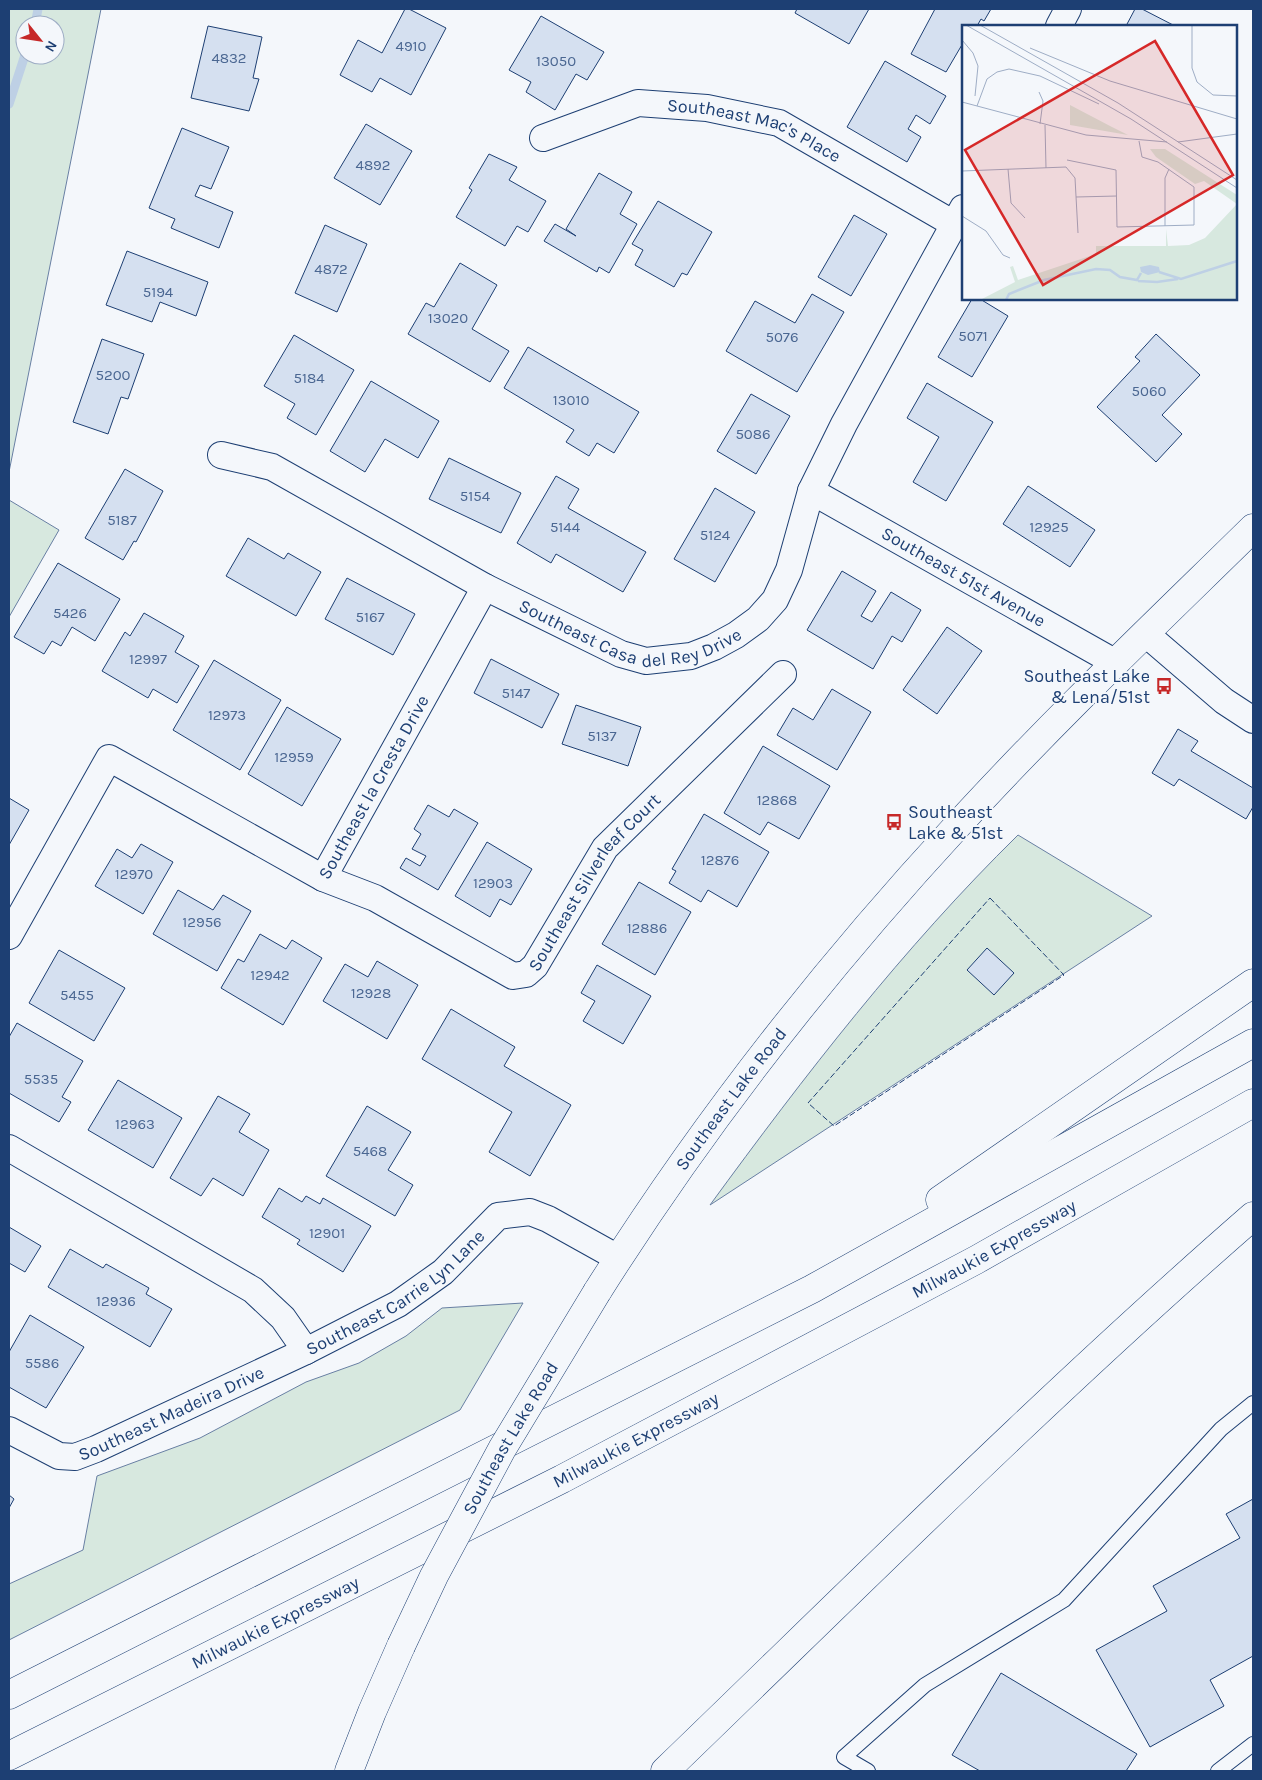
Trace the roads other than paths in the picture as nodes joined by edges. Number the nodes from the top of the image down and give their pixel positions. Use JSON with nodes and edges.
{"nodes":[{"id":1,"x":1068,"y":9,"type":"edge"},
{"id":2,"x":1059,"y":25,"type":"edge"},
{"id":3,"x":542,"y":138,"type":"dead end"},
{"id":4,"x":959,"y":216,"type":"edge"},
{"id":5,"x":221,"y":455,"type":"dead end"},
{"id":6,"x":811,"y":491,"type":"junction"},
{"id":7,"x":1253,"y":528,"type":"edge"},
{"id":8,"x":485,"y":587,"type":"junction"},
{"id":9,"x":1146,"y":634,"type":"junction"},
{"id":10,"x":1116,"y":663,"type":"junction"},
{"id":11,"x":783,"y":674,"type":"dead end"},
{"id":12,"x":1253,"y":720,"type":"edge"},
{"id":13,"x":323,"y":878,"type":"junction"},
{"id":14,"x":9,"y":936,"type":"edge"},
{"id":15,"x":1253,"y":983,"type":"edge"},
{"id":16,"x":1253,"y":1043,"type":"edge"},
{"id":17,"x":1253,"y":1103,"type":"edge"},
{"id":18,"x":9,"y":1148,"type":"edge"},
{"id":19,"x":1253,"y":1216,"type":"edge"},
{"id":20,"x":618,"y":1258,"type":"junction"},
{"id":21,"x":812,"y":1289,"type":"junction"},
{"id":22,"x":306,"y":1351,"type":"junction"},
{"id":23,"x":1253,"y":1403,"type":"edge"},
{"id":24,"x":9,"y":1430,"type":"edge"},
{"id":25,"x":9,"y":1695,"type":"edge"},
{"id":26,"x":1253,"y":1744,"type":"edge"},
{"id":27,"x":9,"y":1756,"type":"edge"},
{"id":28,"x":349,"y":1771,"type":"edge"},
{"id":29,"x":665,"y":1771,"type":"edge"},
{"id":30,"x":868,"y":1771,"type":"edge"},
{"id":31,"x":1218,"y":1771,"type":"edge"}],
"edges":[{"from":1,"to":2,"type":"street"},
{"from":3,"to":4,"type":"street","name":"Southeast Mac's Place"},
{"from":4,"to":6,"type":"street","name":"Southeast Casa del Rey Drive"},
{"from":5,"to":8,"type":"street","name":"Southeast Casa del Rey Drive"},
{"from":6,"to":8,"type":"street","name":"Southeast Casa del Rey Drive"},
{"from":6,"to":10,"type":"street","name":"Southeast 51st Avenue"},
{"from":7,"to":9,"type":"main road","name":"Southeast Lake Road"},
{"from":8,"to":13,"type":"street","name":"Southeast la Cresta Drive"},
{"from":9,"to":10,"type":"main road","name":"Southeast Lake Road"},
{"from":9,"to":12,"type":"street"},
{"from":10,"to":20,"type":"main road","name":"Southeast Lake Road"},
{"from":11,"to":13,"type":"street","name":"Southeast Silverleaf Court"},
{"from":13,"to":14,"type":"street","name":"Southeast la Cresta Drive"},
{"from":15,"to":21,"type":"main road"},
{"from":16,"to":21,"type":"main road"},
{"from":17,"to":27,"type":"main road","name":"Milwaukie Expressway"},
{"from":18,"to":22,"type":"street","name":"Southeast Carrie Lyn Lane"},
{"from":19,"to":29,"type":"main road"},
{"from":20,"to":22,"type":"street","name":"Southeast Carrie Lyn Lane"},
{"from":20,"to":28,"type":"main road","name":"Southeast Lake Road","bridge":true},
{"from":21,"to":25,"type":"main road"},
{"from":22,"to":24,"type":"street","name":"Southeast Madeira Drive"},
{"from":23,"to":30,"type":"lane"},
{"from":26,"to":31,"type":"lane"}]}
